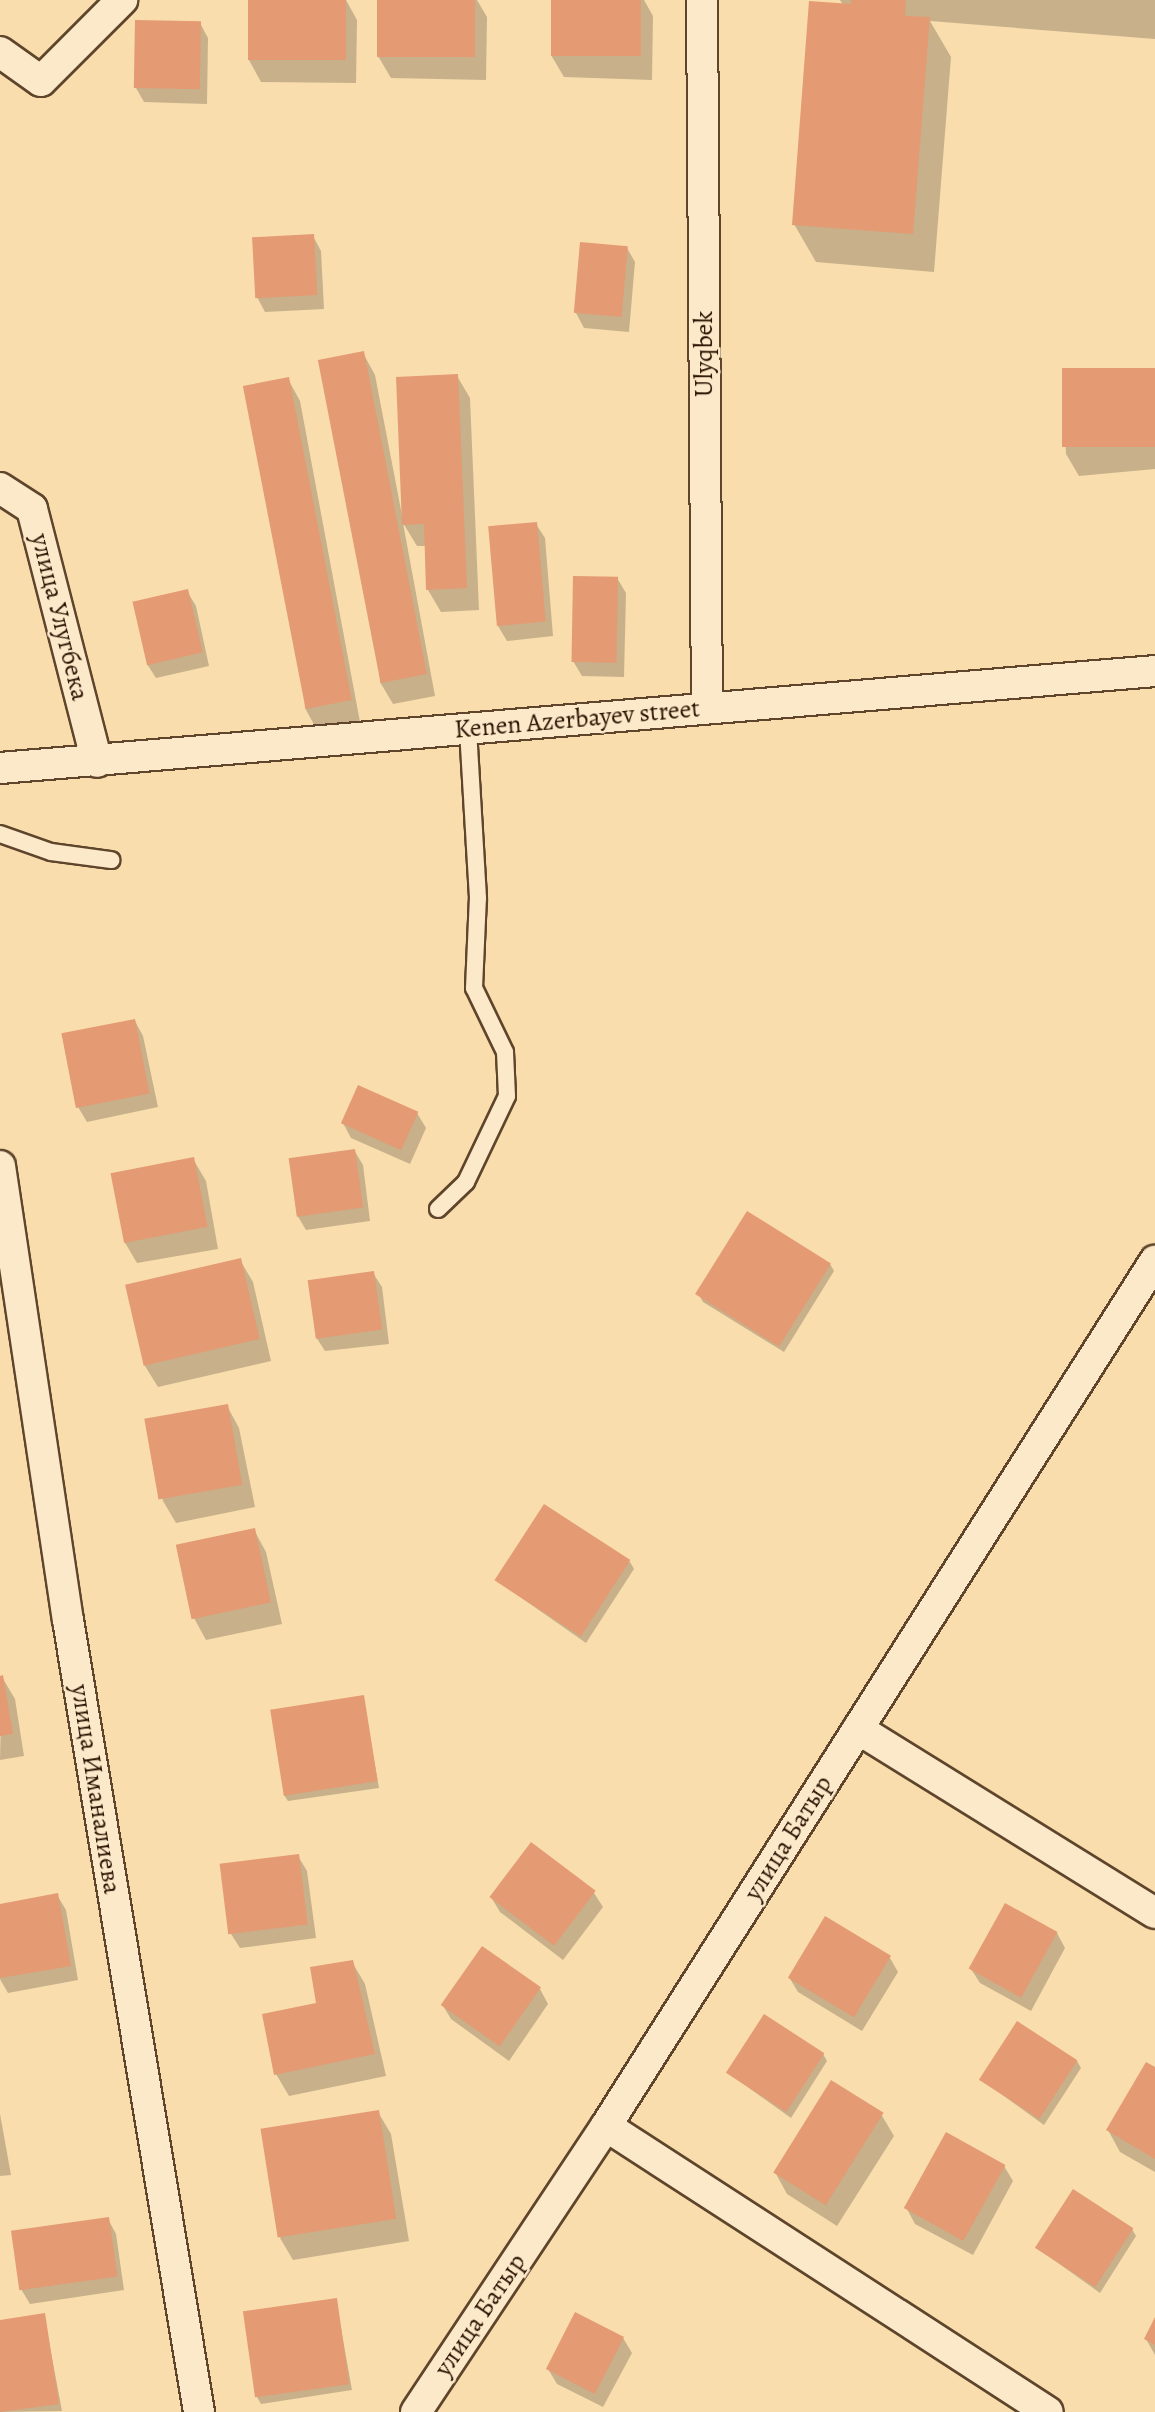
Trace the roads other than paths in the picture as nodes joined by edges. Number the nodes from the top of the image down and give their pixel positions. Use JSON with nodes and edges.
{"nodes":[{"id":1,"x":122,"y":0,"type":"edge"},
{"id":2,"x":702,"y":0,"type":"edge"},
{"id":3,"x":0,"y":52,"type":"edge"},
{"id":4,"x":0,"y":488,"type":"edge"},
{"id":5,"x":1155,"y":671,"type":"edge"},
{"id":6,"x":707,"y":708,"type":"junction"},
{"id":7,"x":468,"y":729,"type":"junction"},
{"id":8,"x":97,"y":762,"type":"junction"},
{"id":9,"x":0,"y":768,"type":"edge"},
{"id":10,"x":0,"y":834,"type":"edge"},
{"id":11,"x":111,"y":860,"type":"dead end"},
{"id":12,"x":0,"y":1166,"type":"edge"},
{"id":13,"x":438,"y":1209,"type":"dead end"},
{"id":14,"x":1155,"y":1261,"type":"edge"},
{"id":15,"x":858,"y":1728,"type":"junction"},
{"id":16,"x":1155,"y":1913,"type":"edge"},
{"id":17,"x":606,"y":2126,"type":"junction"},
{"id":18,"x":199,"y":2412,"type":"edge"},
{"id":19,"x":416,"y":2412,"type":"edge"},
{"id":20,"x":1048,"y":2412,"type":"edge"}],
"edges":[{"from":1,"to":3,"type":"street"},
{"from":2,"to":6,"type":"street","name":"Ulyqbek"},
{"from":4,"to":8,"type":"street","name":"улица Улугбека"},
{"from":5,"to":6,"type":"street","name":"Kenen Azerbayev street"},
{"from":6,"to":7,"type":"street","name":"Kenen Azerbayev street"},
{"from":7,"to":8,"type":"street","name":"Kenen Azerbayev street"},
{"from":7,"to":13,"type":"lane"},
{"from":8,"to":9,"type":"street","name":"Kenen Azerbayev street"},
{"from":10,"to":11,"type":"lane"},
{"from":12,"to":18,"type":"street","name":"улица Иманалиева"},
{"from":14,"to":15,"type":"street","name":"улица Батыр"},
{"from":15,"to":16,"type":"street"},
{"from":15,"to":17,"type":"street","name":"улица Батыр"},
{"from":17,"to":19,"type":"street","name":"улица Батыр"},
{"from":17,"to":20,"type":"street"}]}
